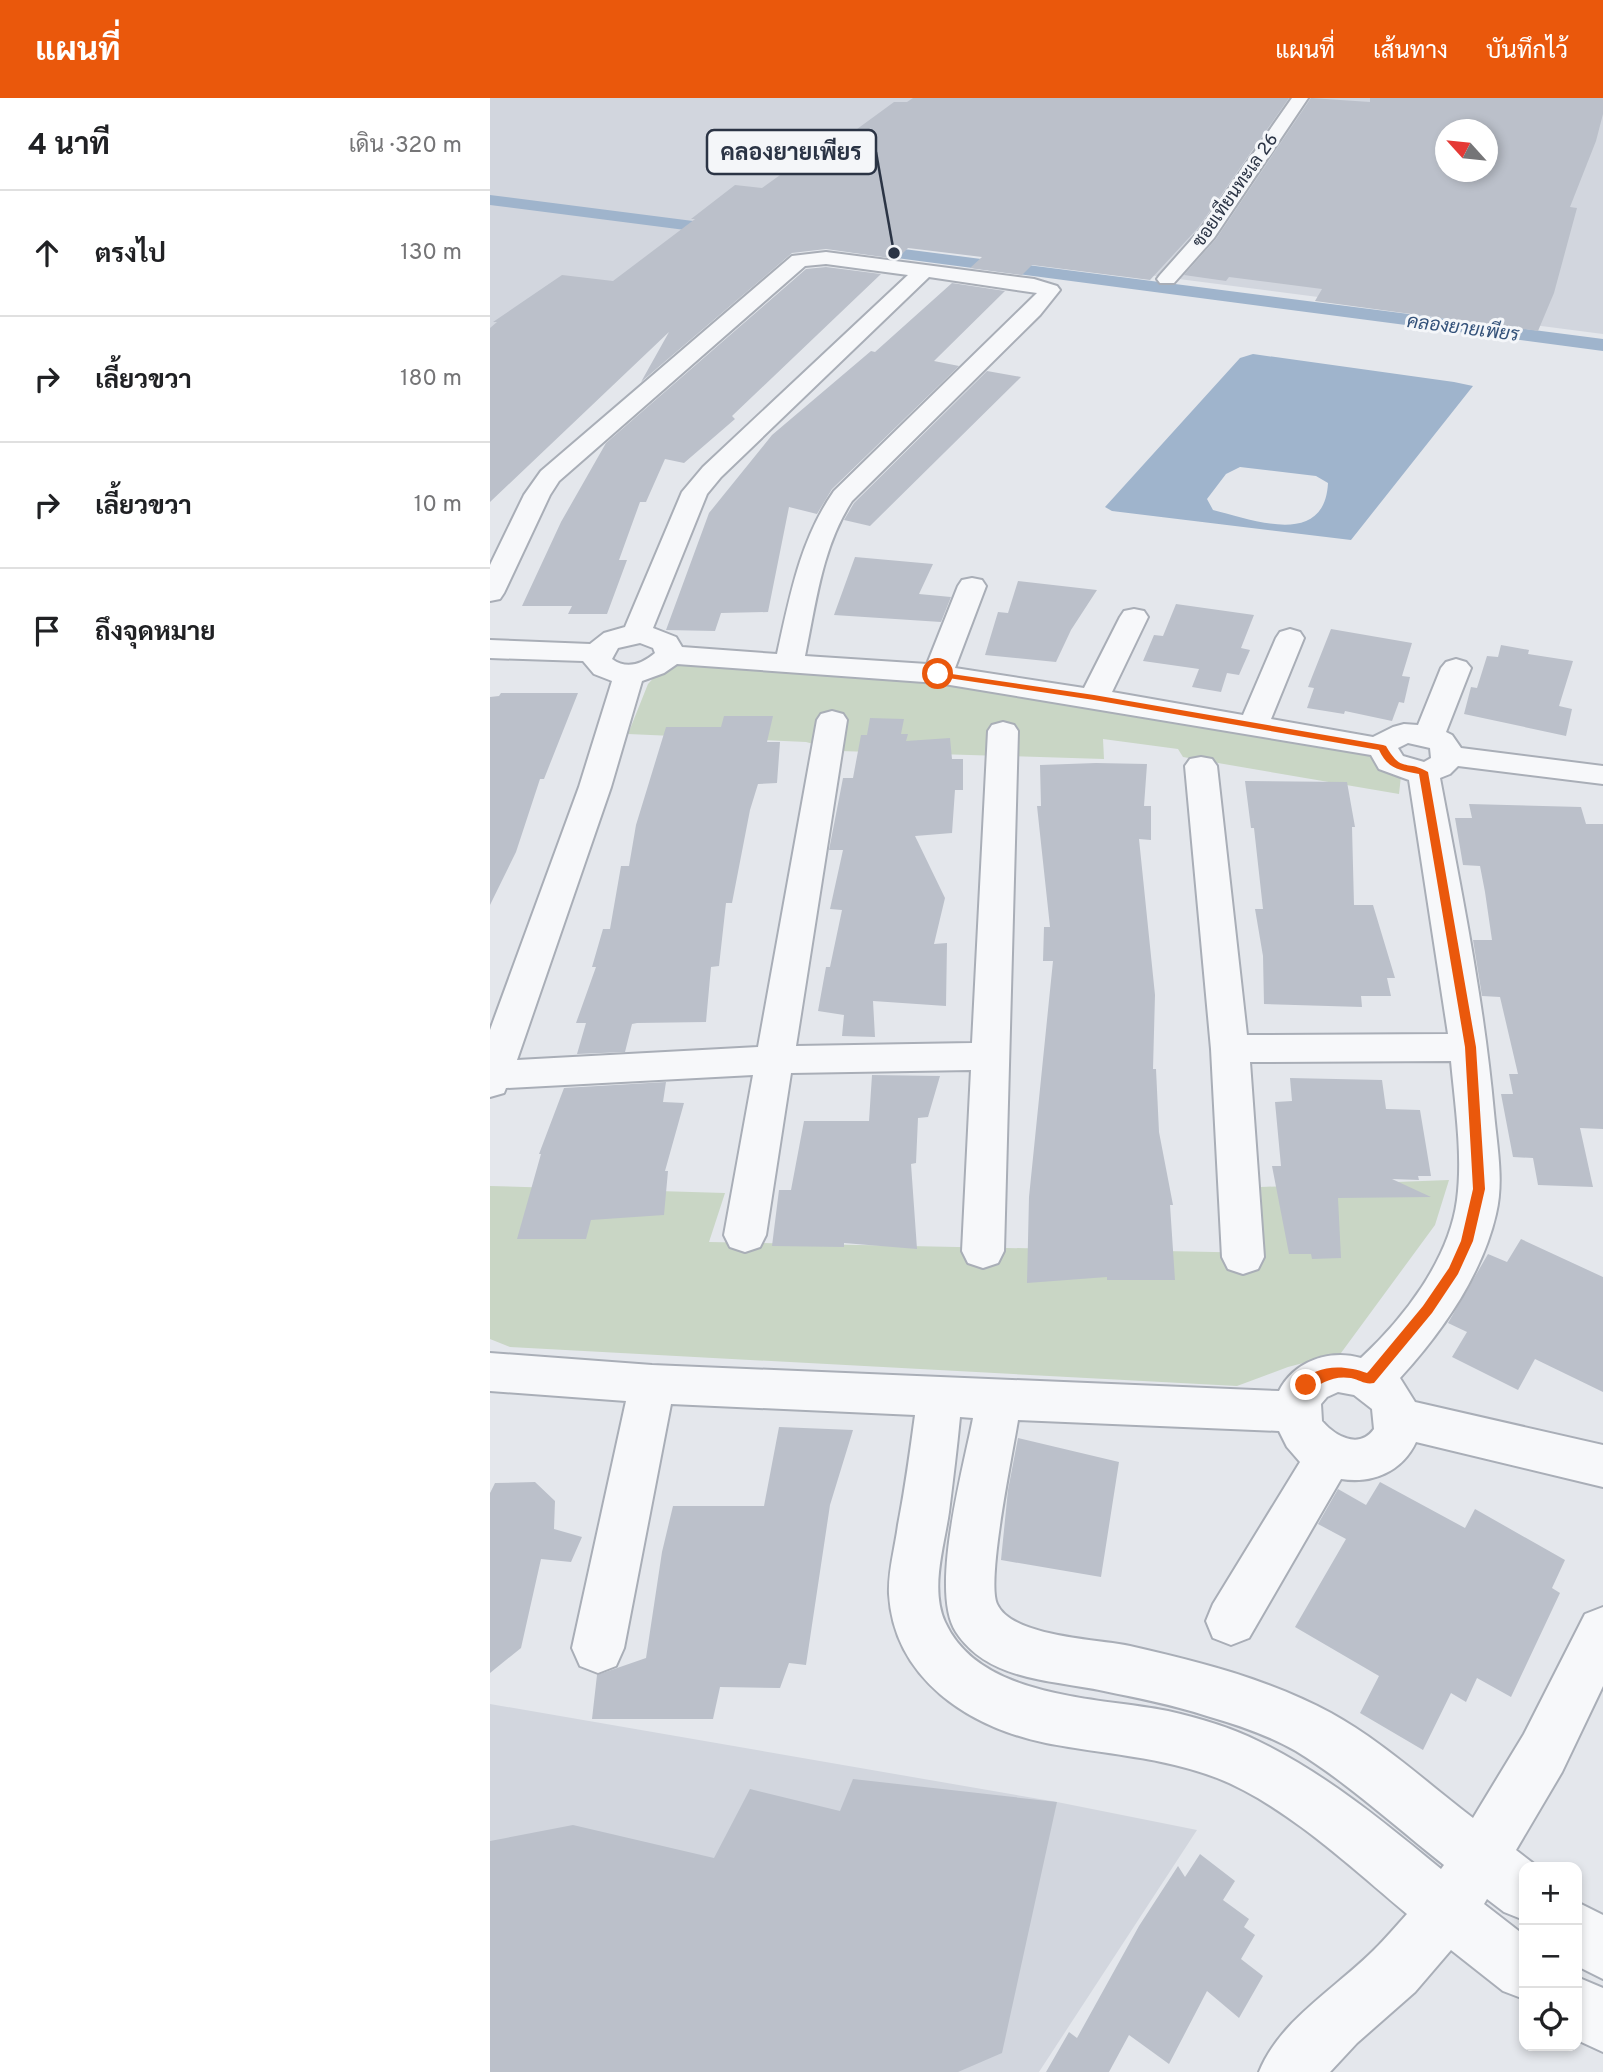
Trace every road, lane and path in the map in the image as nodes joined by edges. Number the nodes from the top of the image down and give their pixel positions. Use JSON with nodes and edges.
{"nodes":[{"id":1,"x":1300,"y":98,"type":"edge"},
{"id":2,"x":924,"y":271,"type":"junction"},
{"id":3,"x":1167,"y":279,"type":"dead end"},
{"id":4,"x":972,"y":586,"type":"dead end"},
{"id":5,"x":490,"y":593,"type":"edge"},
{"id":6,"x":1134,"y":617,"type":"dead end"},
{"id":7,"x":636,"y":634,"type":"junction"},
{"id":8,"x":1290,"y":638,"type":"dead end"},
{"id":9,"x":490,"y":649,"type":"edge"},
{"id":10,"x":597,"y":653,"type":"junction"},
{"id":11,"x":670,"y":655,"type":"junction"},
{"id":12,"x":789,"y":663,"type":"junction"},
{"id":13,"x":1456,"y":668,"type":"dead end"},
{"id":14,"x":629,"y":674,"type":"junction"},
{"id":15,"x":938,"y":674,"type":"junction"},
{"id":16,"x":1094,"y":698,"type":"junction"},
{"id":17,"x":832,"y":720,"type":"dead end"},
{"id":18,"x":1253,"y":726,"type":"junction"},
{"id":19,"x":1003,"y":731,"type":"dead end"},
{"id":20,"x":1434,"y":755,"type":"junction"},
{"id":21,"x":1201,"y":766,"type":"dead end"},
{"id":22,"x":1603,"y":775,"type":"edge"},
{"id":23,"x":1470,"y":1047,"type":"junction"},
{"id":24,"x":1230,"y":1049,"type":"junction"},
{"id":25,"x":989,"y":1056,"type":"junction"},
{"id":26,"x":774,"y":1060,"type":"junction"},
{"id":27,"x":492,"y":1079,"type":"edge"},
{"id":28,"x":745,"y":1235,"type":"dead end"},
{"id":29,"x":983,"y":1251,"type":"dead end"},
{"id":30,"x":1244,"y":1257,"type":"dead end"},
{"id":31,"x":490,"y":1372,"type":"edge"},
{"id":32,"x":1369,"y":1379,"type":"junction"},
{"id":33,"x":652,"y":1384,"type":"junction"},
{"id":34,"x":940,"y":1395,"type":"junction"},
{"id":35,"x":999,"y":1399,"type":"junction"},
{"id":36,"x":1296,"y":1412,"type":"junction"},
{"id":37,"x":1398,"y":1418,"type":"junction"},
{"id":38,"x":1329,"y":1456,"type":"junction"},
{"id":39,"x":1603,"y":1466,"type":"edge"},
{"id":40,"x":972,"y":1614,"type":"junction"},
{"id":41,"x":1231,"y":1621,"type":"dead end"},
{"id":42,"x":1603,"y":1631,"type":"edge"},
{"id":43,"x":924,"y":1639,"type":"junction"},
{"id":44,"x":598,"y":1648,"type":"dead end"},
{"id":45,"x":1478,"y":1857,"type":"junction"},
{"id":46,"x":1519,"y":1888,"type":"edge"},
{"id":47,"x":1447,"y":1912,"type":"junction"},
{"id":48,"x":1582,"y":1935,"type":"edge"},
{"id":49,"x":1603,"y":1950,"type":"edge"},
{"id":50,"x":1519,"y":1966,"type":"edge"},
{"id":51,"x":1582,"y":2009,"type":"edge"},
{"id":52,"x":1603,"y":2022,"type":"edge"},
{"id":53,"x":1290,"y":2072,"type":"edge"}],
"edges":[{"from":1,"to":3,"type":"street","name":"ซอยเทียนทะเล 26"},
{"from":2,"to":5,"type":"street"},
{"from":2,"to":7,"type":"street"},
{"from":2,"to":12,"type":"street"},
{"from":4,"to":15,"type":"street"},
{"from":6,"to":16,"type":"street"},
{"from":7,"to":10,"type":"street"},
{"from":7,"to":11,"type":"street"},
{"from":8,"to":18,"type":"street"},
{"from":9,"to":10,"type":"street"},
{"from":10,"to":14,"type":"street"},
{"from":11,"to":12,"type":"street"},
{"from":11,"to":14,"type":"street"},
{"from":12,"to":15,"type":"street"},
{"from":13,"to":20,"type":"street"},
{"from":14,"to":27,"type":"street"},
{"from":15,"to":16,"type":"street"},
{"from":16,"to":18,"type":"street"},
{"from":17,"to":26,"type":"street"},
{"from":18,"to":20,"type":"street"},
{"from":19,"to":25,"type":"street"},
{"from":20,"to":22,"type":"street"},
{"from":20,"to":23,"type":"street"},
{"from":21,"to":24,"type":"street"},
{"from":23,"to":24,"type":"street"},
{"from":23,"to":32,"type":"street"},
{"from":24,"to":30,"type":"street"},
{"from":25,"to":26,"type":"street"},
{"from":25,"to":29,"type":"street"},
{"from":26,"to":27,"type":"street"},
{"from":26,"to":28,"type":"street"},
{"from":31,"to":33,"type":"street"},
{"from":32,"to":36,"type":"street"},
{"from":32,"to":37,"type":"street"},
{"from":33,"to":34,"type":"street"},
{"from":33,"to":44,"type":"street"},
{"from":34,"to":35,"type":"street"},
{"from":34,"to":43,"type":"street"},
{"from":35,"to":36,"type":"street"},
{"from":35,"to":40,"type":"street"},
{"from":36,"to":38,"type":"street"},
{"from":37,"to":38,"type":"street"},
{"from":37,"to":39,"type":"street"},
{"from":38,"to":41,"type":"street"},
{"from":40,"to":43,"type":"street"},
{"from":40,"to":45,"type":"street"},
{"from":42,"to":45,"type":"street"},
{"from":43,"to":47,"type":"street"},
{"from":45,"to":46,"type":"street"},
{"from":45,"to":47,"type":"street"},
{"from":47,"to":50,"type":"street"},
{"from":47,"to":53,"type":"street"},
{"from":48,"to":49,"type":"street"},
{"from":51,"to":52,"type":"street"}]}
